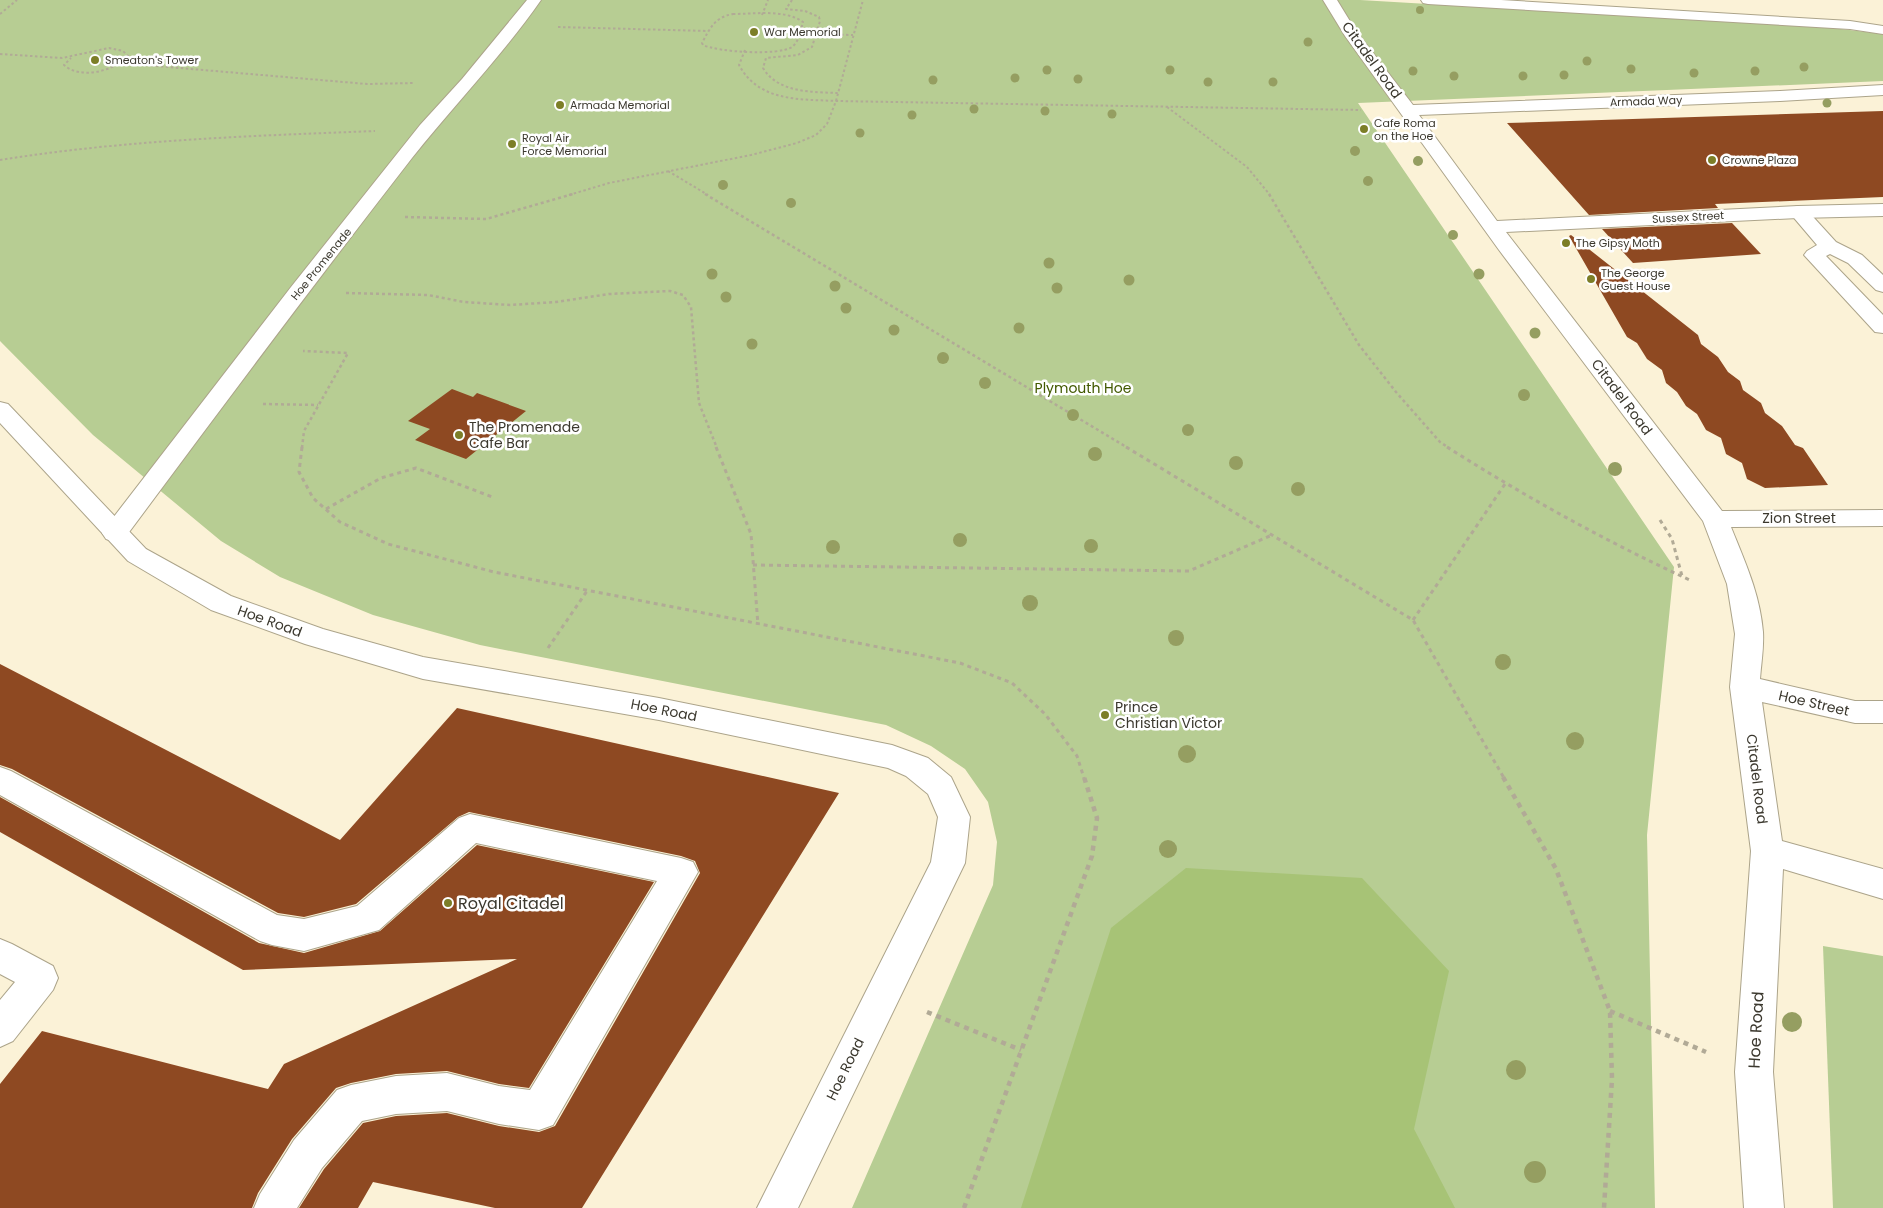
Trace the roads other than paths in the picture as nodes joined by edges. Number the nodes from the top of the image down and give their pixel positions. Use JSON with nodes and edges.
{"nodes":[{"id":1,"x":534,"y":0,"type":"edge"},
{"id":2,"x":1330,"y":0,"type":"edge"},
{"id":3,"x":1428,"y":0,"type":"edge"},
{"id":4,"x":1681,"y":0,"type":"edge"},
{"id":5,"x":1698,"y":15,"type":"junction"},
{"id":6,"x":1883,"y":30,"type":"edge"},
{"id":7,"x":1883,"y":90,"type":"edge"},
{"id":8,"x":1411,"y":115,"type":"junction"},
{"id":9,"x":1883,"y":210,"type":"edge"},
{"id":10,"x":1798,"y":212,"type":"junction"},
{"id":11,"x":1492,"y":227,"type":"junction"},
{"id":12,"x":1829,"y":246,"type":"junction"},
{"id":13,"x":1883,"y":286,"type":"edge"},
{"id":14,"x":1883,"y":327,"type":"edge"},
{"id":15,"x":0,"y":409,"type":"edge"},
{"id":16,"x":1883,"y":518,"type":"edge"},
{"id":17,"x":1715,"y":519,"type":"junction"},
{"id":18,"x":115,"y":534,"type":"junction"},
{"id":19,"x":1745,"y":687,"type":"junction"},
{"id":20,"x":1883,"y":712,"type":"edge"},
{"id":21,"x":0,"y":780,"type":"edge"},
{"id":22,"x":1767,"y":851,"type":"junction"},
{"id":23,"x":1883,"y":884,"type":"edge"},
{"id":24,"x":0,"y":954,"type":"edge"},
{"id":25,"x":0,"y":1029,"type":"edge"},
{"id":26,"x":274,"y":1208,"type":"edge"},
{"id":27,"x":777,"y":1208,"type":"edge"},
{"id":28,"x":1764,"y":1208,"type":"edge"}],
"edges":[{"from":1,"to":18,"type":"street","name":"Hoe Promenade"},
{"from":2,"to":8,"type":"street","name":"Citadel Road"},
{"from":3,"to":5,"type":"street"},
{"from":4,"to":5,"type":"street"},
{"from":5,"to":6,"type":"street"},
{"from":7,"to":8,"type":"street","name":"Armada Way"},
{"from":8,"to":11,"type":"street","name":"Citadel Road"},
{"from":9,"to":10,"type":"street","name":"Sussex Street"},
{"from":10,"to":11,"type":"street","name":"Sussex Street"},
{"from":10,"to":12,"type":"street"},
{"from":11,"to":17,"type":"street","name":"Citadel Road"},
{"from":12,"to":13,"type":"street"},
{"from":12,"to":14,"type":"street"},
{"from":15,"to":18,"type":"street","name":"Hoe Road"},
{"from":16,"to":17,"type":"street","name":"Zion Street"},
{"from":17,"to":19,"type":"street","name":"Citadel Road"},
{"from":18,"to":27,"type":"street","name":"Hoe Road"},
{"from":19,"to":20,"type":"street","name":"Hoe Street"},
{"from":19,"to":22,"type":"street","name":"Citadel Road"},
{"from":21,"to":26,"type":"street"},
{"from":22,"to":23,"type":"street"},
{"from":22,"to":28,"type":"street","name":"Hoe Road"},
{"from":24,"to":25,"type":"street"}]}
